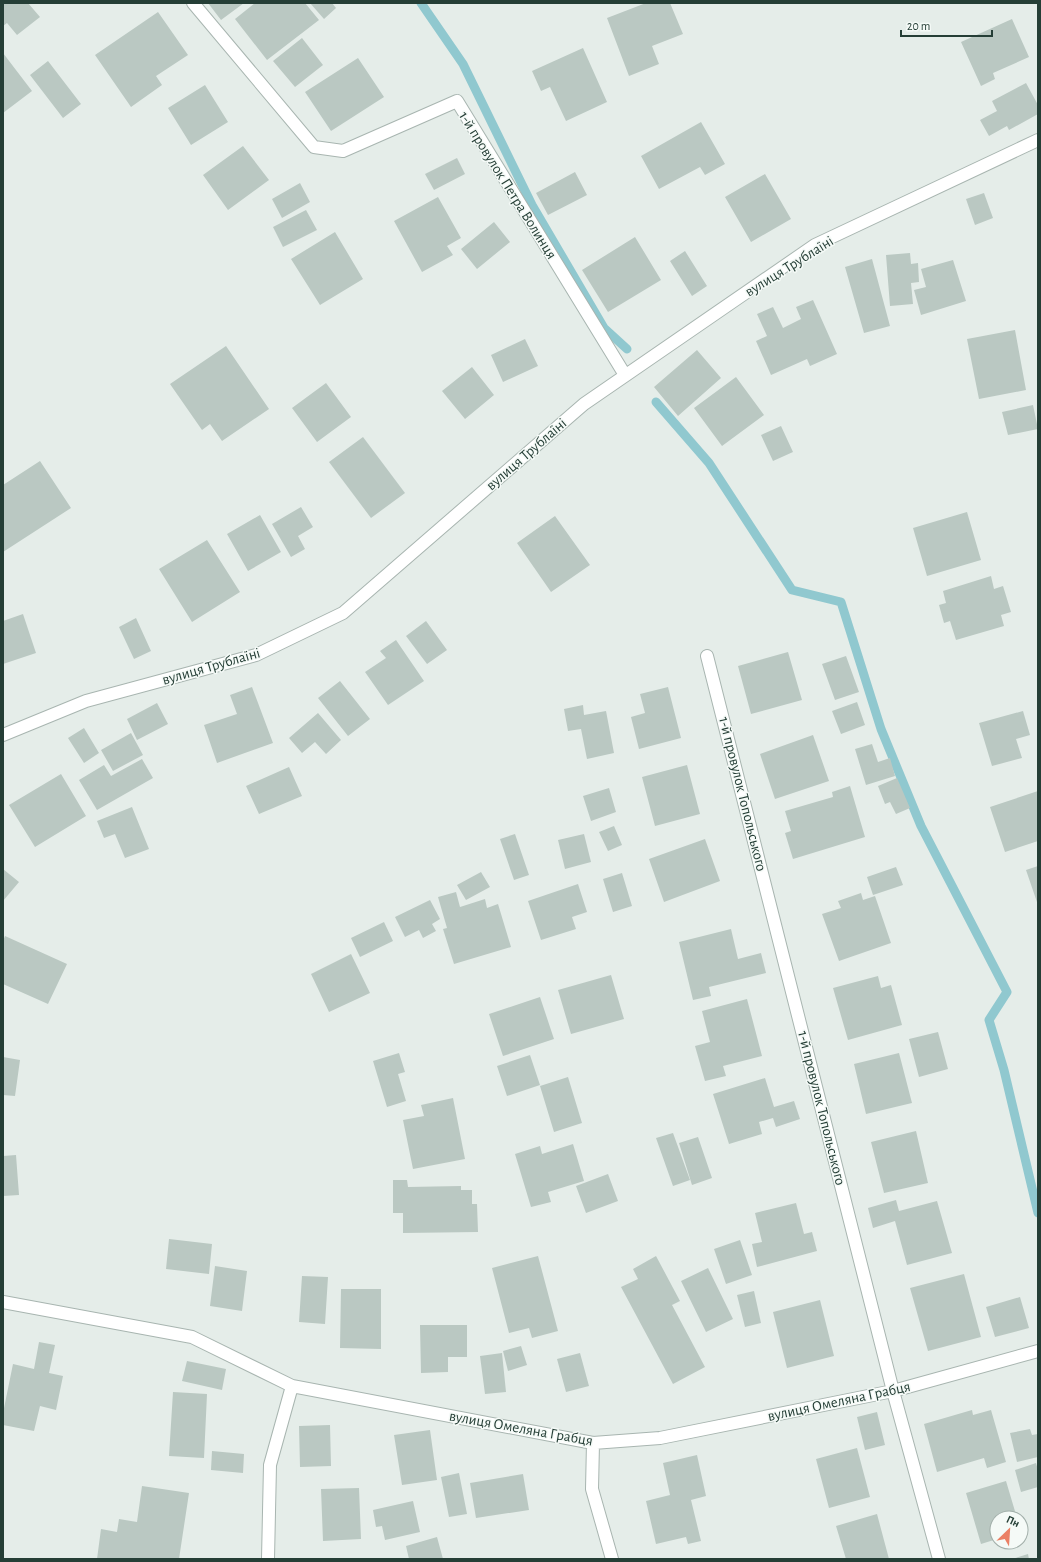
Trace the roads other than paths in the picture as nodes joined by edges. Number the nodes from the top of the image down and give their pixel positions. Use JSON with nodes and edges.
{"nodes":[{"id":1,"x":193,"y":3,"type":"edge"},
{"id":2,"x":1038,"y":140,"type":"edge"},
{"id":3,"x":625,"y":375,"type":"junction"},
{"id":4,"x":708,"y":656,"type":"dead end"},
{"id":5,"x":3,"y":735,"type":"edge"},
{"id":6,"x":3,"y":1302,"type":"edge"},
{"id":7,"x":1038,"y":1351,"type":"edge"},
{"id":8,"x":292,"y":1386,"type":"junction"},
{"id":9,"x":893,"y":1391,"type":"junction"},
{"id":10,"x":593,"y":1443,"type":"junction"},
{"id":11,"x":268,"y":1559,"type":"edge"},
{"id":12,"x":612,"y":1559,"type":"edge"},
{"id":13,"x":939,"y":1559,"type":"edge"}],
"edges":[{"from":1,"to":3,"type":"street","name":"1-й провулок Петра Волинця"},
{"from":2,"to":3,"type":"street","name":"вулиця Трублаїні"},
{"from":3,"to":5,"type":"street","name":"вулиця Трублаїні"},
{"from":4,"to":9,"type":"street","name":"1-й провулок Топольського"},
{"from":6,"to":8,"type":"street","name":"вулиця Омеляна Грабця"},
{"from":7,"to":9,"type":"street","name":"вулиця Омеляна Грабця"},
{"from":8,"to":10,"type":"street","name":"вулиця Омеляна Грабця"},
{"from":8,"to":11,"type":"street"},
{"from":9,"to":10,"type":"street","name":"вулиця Омеляна Грабця"},
{"from":9,"to":13,"type":"street","name":"1-й провулок Топольського"},
{"from":10,"to":12,"type":"street"}]}
